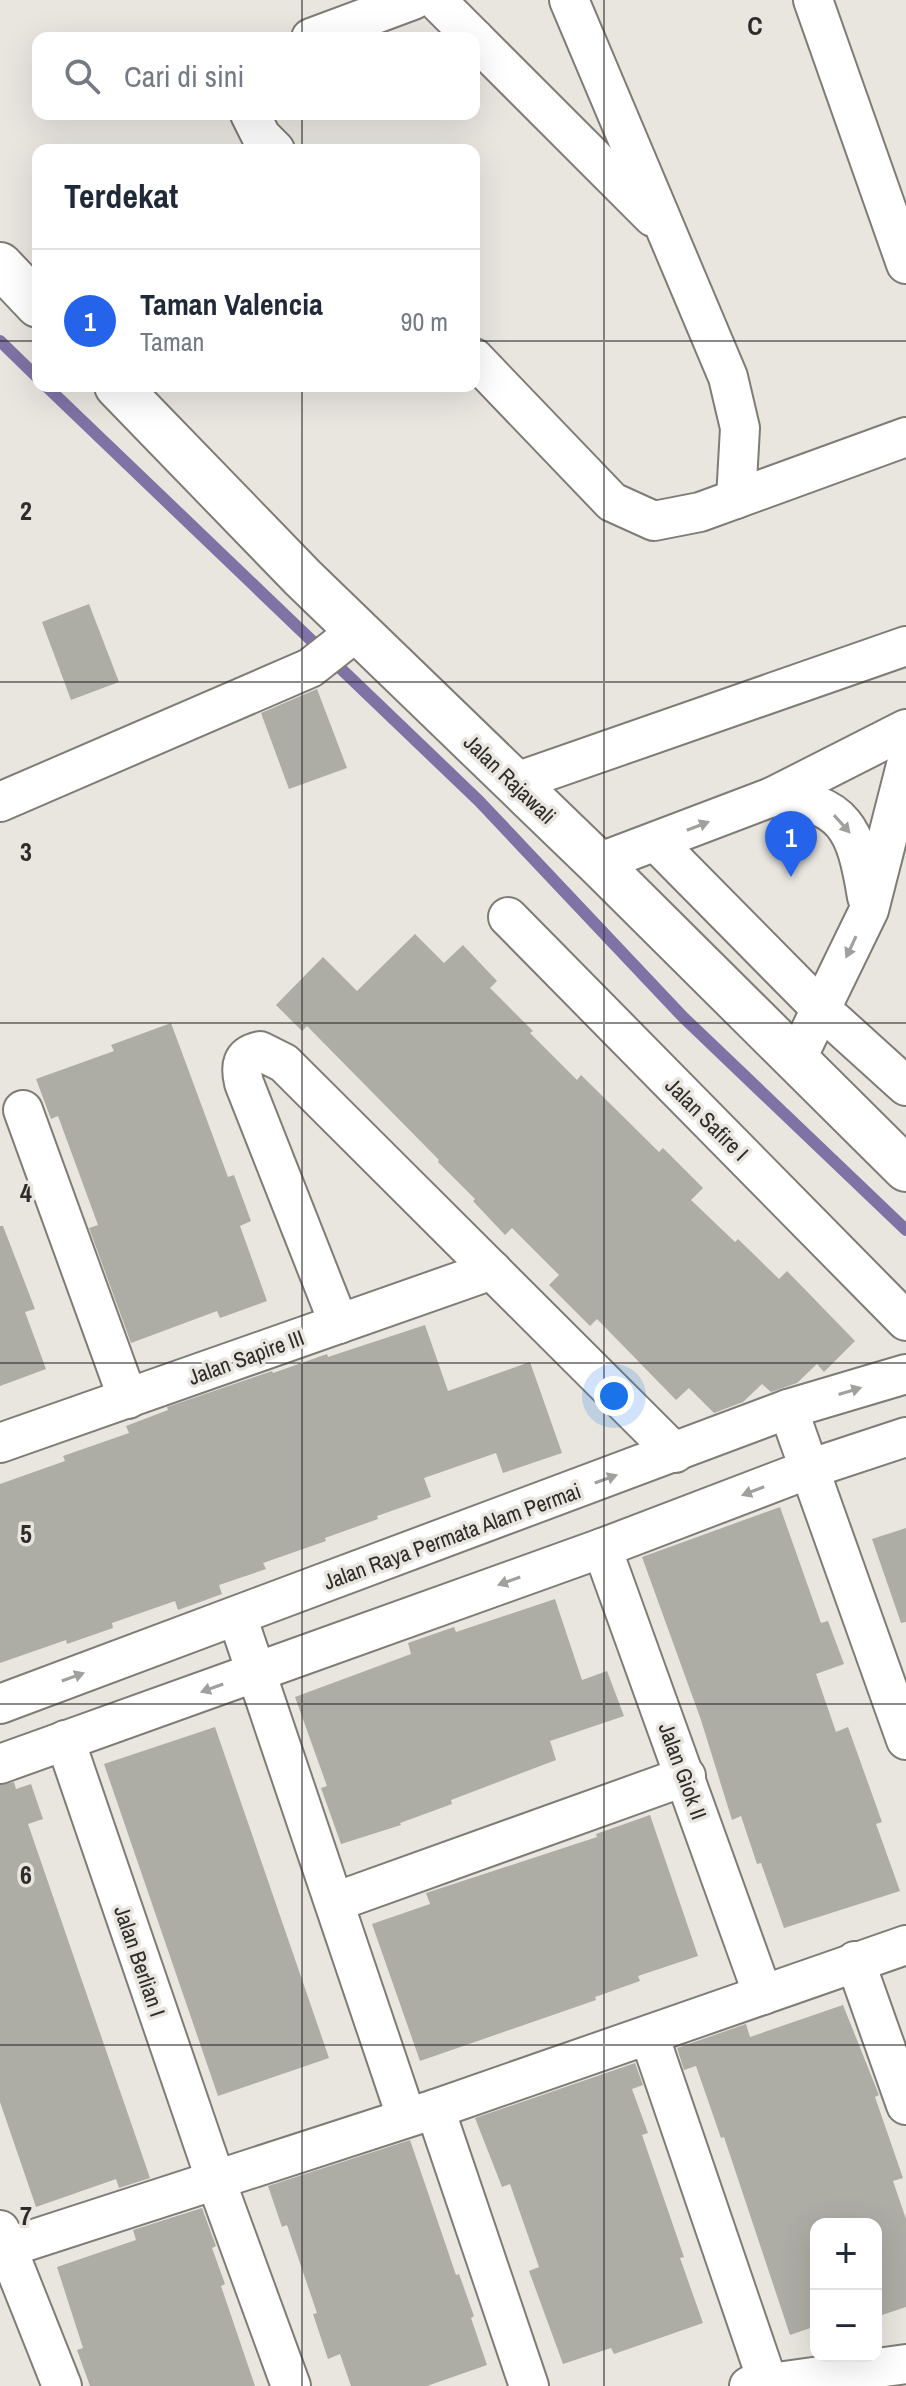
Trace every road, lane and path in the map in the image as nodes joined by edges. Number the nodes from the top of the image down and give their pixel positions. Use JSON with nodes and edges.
{"nodes":[{"id":1,"x":413,"y":0,"type":"edge"},
{"id":2,"x":436,"y":0,"type":"edge"},
{"id":3,"x":569,"y":0,"type":"edge"},
{"id":4,"x":813,"y":0,"type":"edge"},
{"id":5,"x":327,"y":32,"type":"edge"},
{"id":6,"x":468,"y":32,"type":"edge"},
{"id":7,"x":480,"y":44,"type":"edge"},
{"id":8,"x":253,"y":120,"type":"edge"},
{"id":9,"x":269,"y":144,"type":"edge"},
{"id":10,"x":668,"y":232,"type":"junction"},
{"id":11,"x":906,"y":264,"type":"edge"},
{"id":12,"x":0,"y":265,"type":"edge"},
{"id":13,"x":32,"y":299,"type":"edge"},
{"id":14,"x":480,"y":364,"type":"edge"},
{"id":15,"x":123,"y":392,"type":"edge"},
{"id":16,"x":906,"y":437,"type":"edge"},
{"id":17,"x":736,"y":499,"type":"junction"},
{"id":18,"x":349,"y":638,"type":"junction"},
{"id":19,"x":906,"y":646,"type":"edge"},
{"id":20,"x":906,"y":729,"type":"edge"},
{"id":21,"x":906,"y":765,"type":"edge"},
{"id":22,"x":513,"y":783,"type":"junction"},
{"id":23,"x":772,"y":797,"type":"junction"},
{"id":24,"x":0,"y":802,"type":"edge"},
{"id":25,"x":656,"y":842,"type":"junction"},
{"id":26,"x":598,"y":863,"type":"junction"},
{"id":27,"x":869,"y":910,"type":"junction"},
{"id":28,"x":508,"y":917,"type":"dead end"},
{"id":29,"x":822,"y":1010,"type":"junction"},
{"id":30,"x":797,"y":1058,"type":"junction"},
{"id":31,"x":906,"y":1086,"type":"edge"},
{"id":32,"x":23,"y":1110,"type":"dead end"},
{"id":33,"x":906,"y":1169,"type":"edge"},
{"id":34,"x":492,"y":1270,"type":"junction"},
{"id":35,"x":906,"y":1321,"type":"edge"},
{"id":36,"x":339,"y":1324,"type":"junction"},
{"id":37,"x":906,"y":1374,"type":"edge"},
{"id":38,"x":128,"y":1399,"type":"junction"},
{"id":39,"x":788,"y":1409,"type":"junction"},
{"id":40,"x":906,"y":1437,"type":"edge"},
{"id":41,"x":0,"y":1443,"type":"edge"},
{"id":42,"x":675,"y":1453,"type":"junction"},
{"id":43,"x":809,"y":1469,"type":"junction"},
{"id":44,"x":602,"y":1548,"type":"junction"},
{"id":45,"x":237,"y":1616,"type":"junction"},
{"id":46,"x":256,"y":1673,"type":"junction"},
{"id":47,"x":0,"y":1704,"type":"edge"},
{"id":48,"x":65,"y":1740,"type":"junction"},
{"id":49,"x":906,"y":1740,"type":"edge"},
{"id":50,"x":0,"y":1764,"type":"edge"},
{"id":51,"x":686,"y":1776,"type":"junction"},
{"id":52,"x":335,"y":1902,"type":"junction"},
{"id":53,"x":906,"y":1945,"type":"edge"},
{"id":54,"x":855,"y":1961,"type":"junction"},
{"id":55,"x":763,"y":1995,"type":"junction"},
{"id":56,"x":649,"y":2035,"type":"junction"},
{"id":57,"x":906,"y":2105,"type":"edge"},
{"id":58,"x":420,"y":2113,"type":"junction"},
{"id":59,"x":216,"y":2181,"type":"junction"},
{"id":60,"x":2,"y":2242,"type":"edge"},
{"id":61,"x":906,"y":2364,"type":"edge"},
{"id":62,"x":758,"y":2384,"type":"edge"},
{"id":63,"x":62,"y":2386,"type":"edge"},
{"id":64,"x":291,"y":2386,"type":"edge"},
{"id":65,"x":529,"y":2386,"type":"edge"}],
"edges":[{"from":1,"to":5,"type":"street"},
{"from":2,"to":6,"type":"street"},
{"from":3,"to":10,"type":"street"},
{"from":4,"to":11,"type":"street"},
{"from":7,"to":10,"type":"street"},
{"from":8,"to":9,"type":"street"},
{"from":10,"to":17,"type":"street"},
{"from":12,"to":13,"type":"street"},
{"from":14,"to":17,"type":"street"},
{"from":15,"to":18,"type":"street","name":"Jalan Rajawali"},
{"from":16,"to":17,"type":"street"},
{"from":18,"to":22,"type":"street","name":"Jalan Rajawali"},
{"from":18,"to":24,"type":"street"},
{"from":19,"to":22,"type":"street"},
{"from":20,"to":23,"type":"street"},
{"from":21,"to":27,"type":"street"},
{"from":22,"to":26,"type":"street","name":"Jalan Rajawali"},
{"from":25,"to":23,"type":"street","one_way":true},
{"from":23,"to":27,"type":"street","one_way":true},
{"from":25,"to":26,"type":"street"},
{"from":25,"to":29,"type":"street"},
{"from":26,"to":30,"type":"street","name":"Jalan Rajawali"},
{"from":27,"to":29,"type":"street","one_way":true},
{"from":28,"to":35,"type":"street","name":"Jalan Safire I"},
{"from":29,"to":30,"type":"street"},
{"from":29,"to":31,"type":"street"},
{"from":30,"to":33,"type":"street","name":"Jalan Rajawali"},
{"from":32,"to":38,"type":"street"},
{"from":34,"to":36,"type":"street","name":"Jalan Sapire III"},
{"from":34,"to":36,"type":"street"},
{"from":34,"to":42,"type":"street"},
{"from":36,"to":38,"type":"street","name":"Jalan Sapire III"},
{"from":39,"to":37,"type":"street","name":"Jalan Raya Permata Alam Permai","one_way":true},
{"from":38,"to":41,"type":"street","name":"Jalan Sapire III"},
{"from":39,"to":42,"type":"street","name":"Jalan Raya Permata Alam Permai"},
{"from":39,"to":43,"type":"street"},
{"from":40,"to":43,"type":"street"},
{"from":45,"to":42,"type":"street","name":"Jalan Raya Permata Alam Permai","one_way":true},
{"from":43,"to":44,"type":"street","one_way":true},
{"from":43,"to":49,"type":"street"},
{"from":44,"to":46,"type":"street","one_way":true},
{"from":44,"to":51,"type":"street","name":"Jalan Giok II"},
{"from":45,"to":46,"type":"street"},
{"from":47,"to":45,"type":"street","name":"Jalan Raya Permata Alam Permai","one_way":true},
{"from":46,"to":48,"type":"street","one_way":true},
{"from":46,"to":52,"type":"street"},
{"from":48,"to":50,"type":"street"},
{"from":48,"to":59,"type":"street","name":"Jalan Berlian I"},
{"from":51,"to":52,"type":"street"},
{"from":51,"to":55,"type":"street","name":"Jalan Giok II"},
{"from":52,"to":58,"type":"street"},
{"from":53,"to":54,"type":"street"},
{"from":54,"to":55,"type":"street"},
{"from":54,"to":57,"type":"street"},
{"from":55,"to":56,"type":"street"},
{"from":56,"to":58,"type":"street"},
{"from":56,"to":62,"type":"street"},
{"from":58,"to":59,"type":"street"},
{"from":58,"to":65,"type":"street"},
{"from":59,"to":60,"type":"street"},
{"from":59,"to":64,"type":"street","name":"Jalan Berlian I"},
{"from":60,"to":63,"type":"street"},
{"from":61,"to":62,"type":"street"}]}
